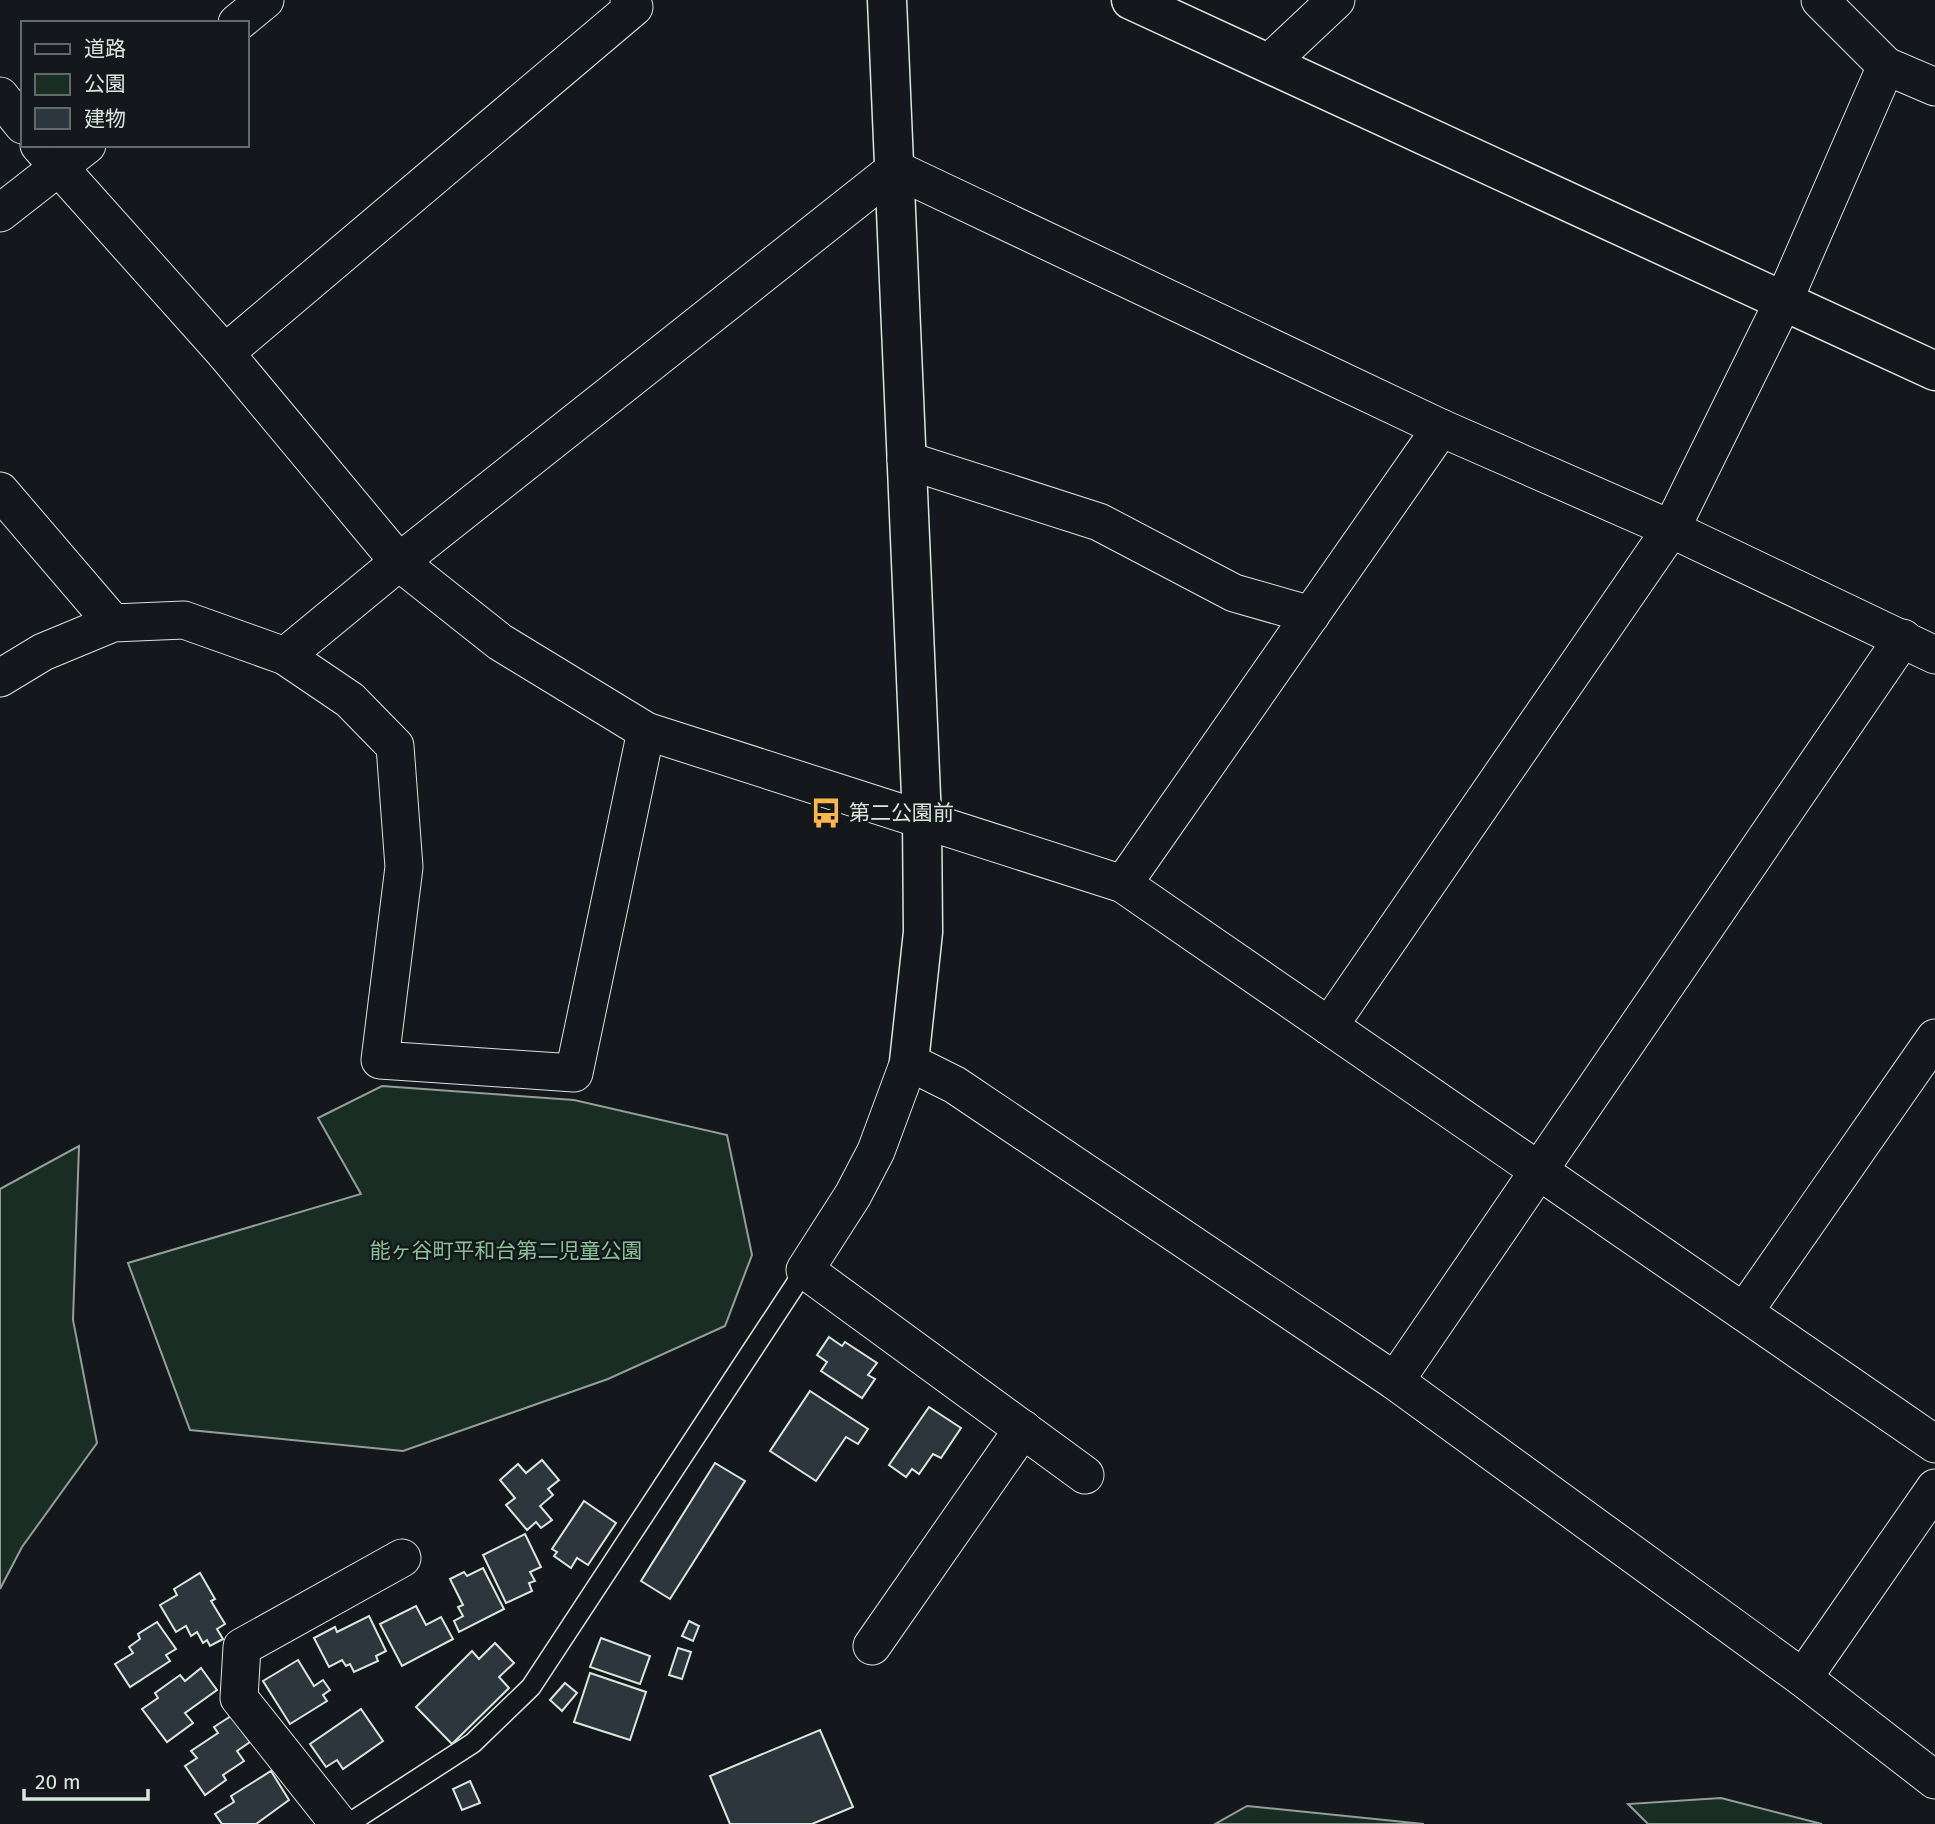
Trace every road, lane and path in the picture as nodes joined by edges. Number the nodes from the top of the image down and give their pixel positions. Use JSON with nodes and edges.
{"nodes":[{"id":1,"x":265,"y":0,"type":"edge"},
{"id":2,"x":629,"y":0,"type":"edge"},
{"id":3,"x":887,"y":0,"type":"edge"},
{"id":4,"x":1131,"y":0,"type":"edge"},
{"id":5,"x":1336,"y":0,"type":"edge"},
{"id":6,"x":1820,"y":0,"type":"edge"},
{"id":7,"x":239,"y":21,"type":"edge"},
{"id":8,"x":1269,"y":63,"type":"junction"},
{"id":9,"x":1886,"y":66,"type":"junction"},
{"id":10,"x":1935,"y":87,"type":"edge"},
{"id":11,"x":0,"y":96,"type":"edge"},
{"id":12,"x":21,"y":122,"type":"edge"},
{"id":13,"x":81,"y":147,"type":"edge"},
{"id":14,"x":49,"y":157,"type":"edge"},
{"id":15,"x":895,"y":169,"type":"junction"},
{"id":16,"x":0,"y":213,"type":"edge"},
{"id":17,"x":1784,"y":300,"type":"junction"},
{"id":18,"x":225,"y":353,"type":"junction"},
{"id":19,"x":1935,"y":371,"type":"edge"},
{"id":20,"x":1441,"y":428,"type":"junction"},
{"id":21,"x":906,"y":460,"type":"junction"},
{"id":22,"x":0,"y":491,"type":"edge"},
{"id":23,"x":1671,"y":530,"type":"junction"},
{"id":24,"x":398,"y":562,"type":"junction"},
{"id":25,"x":1311,"y":615,"type":"junction"},
{"id":26,"x":113,"y":623,"type":"junction"},
{"id":27,"x":1903,"y":638,"type":"junction"},
{"id":28,"x":1935,"y":655,"type":"edge"},
{"id":29,"x":285,"y":656,"type":"junction"},
{"id":30,"x":0,"y":678,"type":"edge"},
{"id":31,"x":646,"y":732,"type":"junction"},
{"id":32,"x":922,"y":819,"type":"junction"},
{"id":33,"x":1123,"y":884,"type":"junction"},
{"id":34,"x":1329,"y":1026,"type":"junction"},
{"id":35,"x":1935,"y":1038,"type":"edge"},
{"id":36,"x":909,"y":1062,"type":"junction"},
{"id":37,"x":1537,"y":1170,"type":"junction"},
{"id":38,"x":805,"y":1270,"type":"junction"},
{"id":39,"x":1744,"y":1312,"type":"junction"},
{"id":40,"x":1395,"y":1381,"type":"junction"},
{"id":41,"x":1023,"y":1429,"type":"junction"},
{"id":42,"x":1935,"y":1444,"type":"edge"},
{"id":43,"x":1085,"y":1475,"type":"dead end"},
{"id":44,"x":1935,"y":1488,"type":"edge"},
{"id":45,"x":402,"y":1558,"type":"dead end"},
{"id":46,"x":872,"y":1646,"type":"dead end"},
{"id":47,"x":1802,"y":1678,"type":"junction"},
{"id":48,"x":1935,"y":1780,"type":"edge"},
{"id":49,"x":339,"y":1824,"type":"edge"},
{"id":50,"x":348,"y":1824,"type":"edge"}],
"edges":[{"from":1,"to":7,"type":"street"},
{"from":2,"to":18,"type":"street"},
{"from":3,"to":15,"type":"street"},
{"from":4,"to":8,"type":"street"},
{"from":5,"to":8,"type":"street"},
{"from":6,"to":9,"type":"street"},
{"from":8,"to":17,"type":"street"},
{"from":9,"to":10,"type":"street"},
{"from":9,"to":17,"type":"street"},
{"from":11,"to":12,"type":"street"},
{"from":13,"to":14,"type":"street"},
{"from":14,"to":16,"type":"street"},
{"from":14,"to":18,"type":"street"},
{"from":15,"to":20,"type":"street"},
{"from":15,"to":21,"type":"street"},
{"from":15,"to":24,"type":"street"},
{"from":17,"to":19,"type":"street"},
{"from":17,"to":23,"type":"street"},
{"from":18,"to":24,"type":"street"},
{"from":20,"to":23,"type":"street"},
{"from":20,"to":25,"type":"street"},
{"from":21,"to":25,"type":"street"},
{"from":21,"to":32,"type":"street"},
{"from":22,"to":26,"type":"street"},
{"from":23,"to":27,"type":"street"},
{"from":23,"to":34,"type":"street"},
{"from":24,"to":29,"type":"street"},
{"from":24,"to":31,"type":"street"},
{"from":25,"to":33,"type":"street"},
{"from":26,"to":29,"type":"street"},
{"from":26,"to":30,"type":"street"},
{"from":27,"to":28,"type":"street"},
{"from":27,"to":37,"type":"street"},
{"from":29,"to":31,"type":"street"},
{"from":31,"to":32,"type":"street"},
{"from":32,"to":33,"type":"street"},
{"from":32,"to":36,"type":"street"},
{"from":33,"to":34,"type":"street"},
{"from":34,"to":37,"type":"street"},
{"from":35,"to":39,"type":"street"},
{"from":36,"to":38,"type":"street"},
{"from":36,"to":40,"type":"street"},
{"from":37,"to":39,"type":"street"},
{"from":37,"to":40,"type":"street"},
{"from":38,"to":41,"type":"street"},
{"from":38,"to":50,"type":"lane"},
{"from":39,"to":42,"type":"street"},
{"from":40,"to":47,"type":"street"},
{"from":41,"to":43,"type":"street"},
{"from":41,"to":46,"type":"street"},
{"from":44,"to":47,"type":"street"},
{"from":45,"to":49,"type":"street"},
{"from":47,"to":48,"type":"street"}]}
